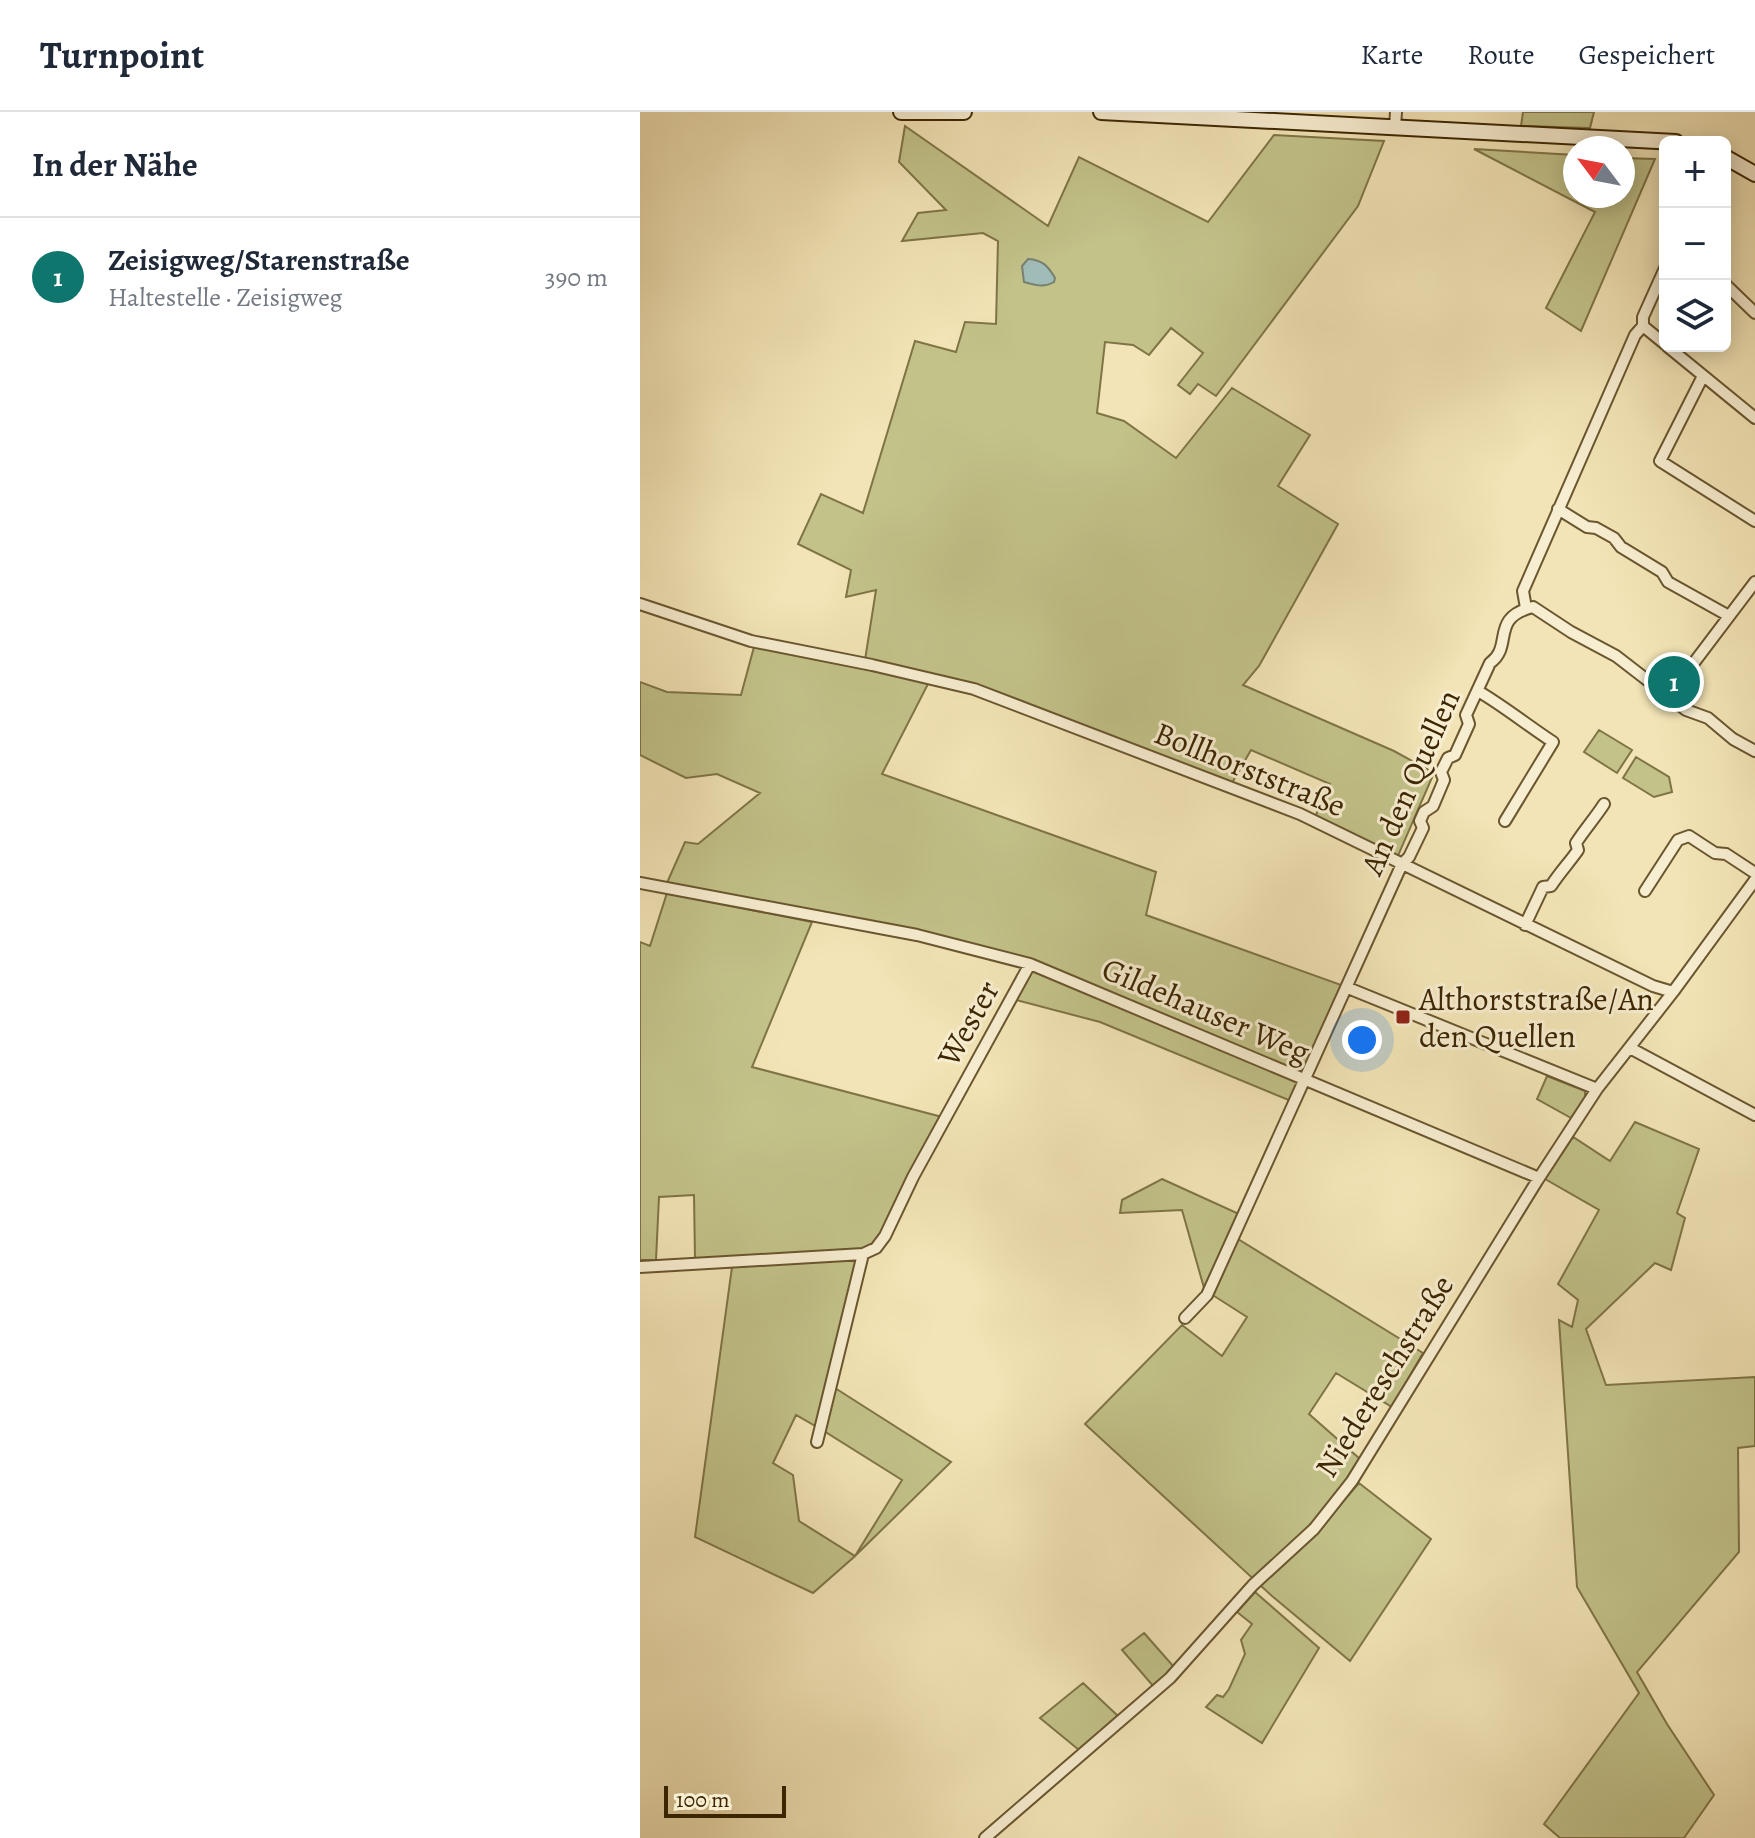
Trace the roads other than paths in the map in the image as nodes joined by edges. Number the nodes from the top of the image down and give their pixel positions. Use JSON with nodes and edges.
{"nodes":[{"id":1,"x":901,"y":112,"type":"edge"},
{"id":2,"x":964,"y":112,"type":"edge"},
{"id":3,"x":1101,"y":112,"type":"edge"},
{"id":4,"x":1396,"y":120,"type":"edge"},
{"id":5,"x":1659,"y":141,"type":"edge"},
{"id":6,"x":1731,"y":160,"type":"edge"},
{"id":7,"x":1755,"y":174,"type":"edge"},
{"id":8,"x":1660,"y":280,"type":"edge"},
{"id":9,"x":1731,"y":290,"type":"edge"},
{"id":10,"x":1755,"y":313,"type":"edge"},
{"id":11,"x":1643,"y":326,"type":"junction"},
{"id":12,"x":1659,"y":339,"type":"edge"},
{"id":13,"x":1674,"y":352,"type":"edge"},
{"id":14,"x":1703,"y":376,"type":"junction"},
{"id":15,"x":1755,"y":418,"type":"edge"},
{"id":16,"x":1558,"y":509,"type":"junction"},
{"id":17,"x":1755,"y":521,"type":"edge"},
{"id":18,"x":1755,"y":582,"type":"edge"},
{"id":19,"x":640,"y":604,"type":"edge"},
{"id":20,"x":1526,"y":608,"type":"junction"},
{"id":21,"x":1729,"y":616,"type":"junction"},
{"id":22,"x":1478,"y":691,"type":"junction"},
{"id":23,"x":1668,"y":697,"type":"junction"},
{"id":24,"x":1754,"y":749,"type":"edge"},
{"id":25,"x":1604,"y":804,"type":"dead end"},
{"id":26,"x":1505,"y":821,"type":"dead end"},
{"id":27,"x":1402,"y":864,"type":"junction"},
{"id":28,"x":1755,"y":873,"type":"edge"},
{"id":29,"x":1755,"y":880,"type":"edge"},
{"id":30,"x":640,"y":883,"type":"edge"},
{"id":31,"x":1645,"y":891,"type":"dead end"},
{"id":32,"x":1525,"y":925,"type":"junction"},
{"id":33,"x":1030,"y":964,"type":"junction"},
{"id":34,"x":1348,"y":988,"type":"junction"},
{"id":35,"x":1673,"y":992,"type":"junction"},
{"id":36,"x":1630,"y":1048,"type":"junction"},
{"id":37,"x":1306,"y":1080,"type":"junction"},
{"id":38,"x":1597,"y":1089,"type":"junction"},
{"id":39,"x":1755,"y":1115,"type":"edge"},
{"id":40,"x":1539,"y":1178,"type":"junction"},
{"id":41,"x":863,"y":1254,"type":"junction"},
{"id":42,"x":640,"y":1267,"type":"edge"},
{"id":43,"x":1185,"y":1318,"type":"dead end"},
{"id":44,"x":817,"y":1442,"type":"dead end"},
{"id":45,"x":985,"y":1838,"type":"edge"}],
"edges":[{"from":1,"to":2,"type":"main road"},
{"from":3,"to":4,"type":"main road"},
{"from":4,"to":5,"type":"main road"},
{"from":6,"to":7,"type":"main road"},
{"from":8,"to":11,"type":"street","name":"An den Quellen"},
{"from":9,"to":10,"type":"street"},
{"from":11,"to":12,"type":"street"},
{"from":11,"to":16,"type":"street","name":"An den Quellen"},
{"from":13,"to":14,"type":"street"},
{"from":14,"to":15,"type":"street"},
{"from":14,"to":17,"type":"street"},
{"from":16,"to":20,"type":"street","name":"An den Quellen"},
{"from":16,"to":21,"type":"street"},
{"from":18,"to":21,"type":"street"},
{"from":19,"to":27,"type":"street","name":"Bollhorststraße"},
{"from":20,"to":22,"type":"street","name":"An den Quellen"},
{"from":20,"to":23,"type":"street"},
{"from":21,"to":23,"type":"street"},
{"from":22,"to":26,"type":"street"},
{"from":22,"to":27,"type":"street","name":"An den Quellen"},
{"from":23,"to":24,"type":"street"},
{"from":25,"to":32,"type":"street"},
{"from":27,"to":32,"type":"street","name":"Bollhorststraße"},
{"from":27,"to":34,"type":"street","name":"An den Quellen"},
{"from":28,"to":31,"type":"street"},
{"from":29,"to":35,"type":"street","name":"Niedereschstraße"},
{"from":30,"to":33,"type":"street","name":"Wester"},
{"from":32,"to":35,"type":"street","name":"Bollhorststraße"},
{"from":33,"to":37,"type":"street","name":"Gildehauser Weg"},
{"from":33,"to":41,"type":"street","name":"Wester"},
{"from":34,"to":37,"type":"street","name":"An den Quellen"},
{"from":34,"to":38,"type":"street"},
{"from":35,"to":36,"type":"street","name":"Niedereschstraße"},
{"from":36,"to":38,"type":"street","name":"Niedereschstraße"},
{"from":36,"to":39,"type":"street"},
{"from":37,"to":40,"type":"street","name":"Gildehauser Weg"},
{"from":37,"to":43,"type":"street","name":"An den Quellen"},
{"from":38,"to":40,"type":"street","name":"Niedereschstraße"},
{"from":40,"to":45,"type":"street","name":"Niedereschstraße"},
{"from":41,"to":42,"type":"street"},
{"from":41,"to":44,"type":"street"}]}
